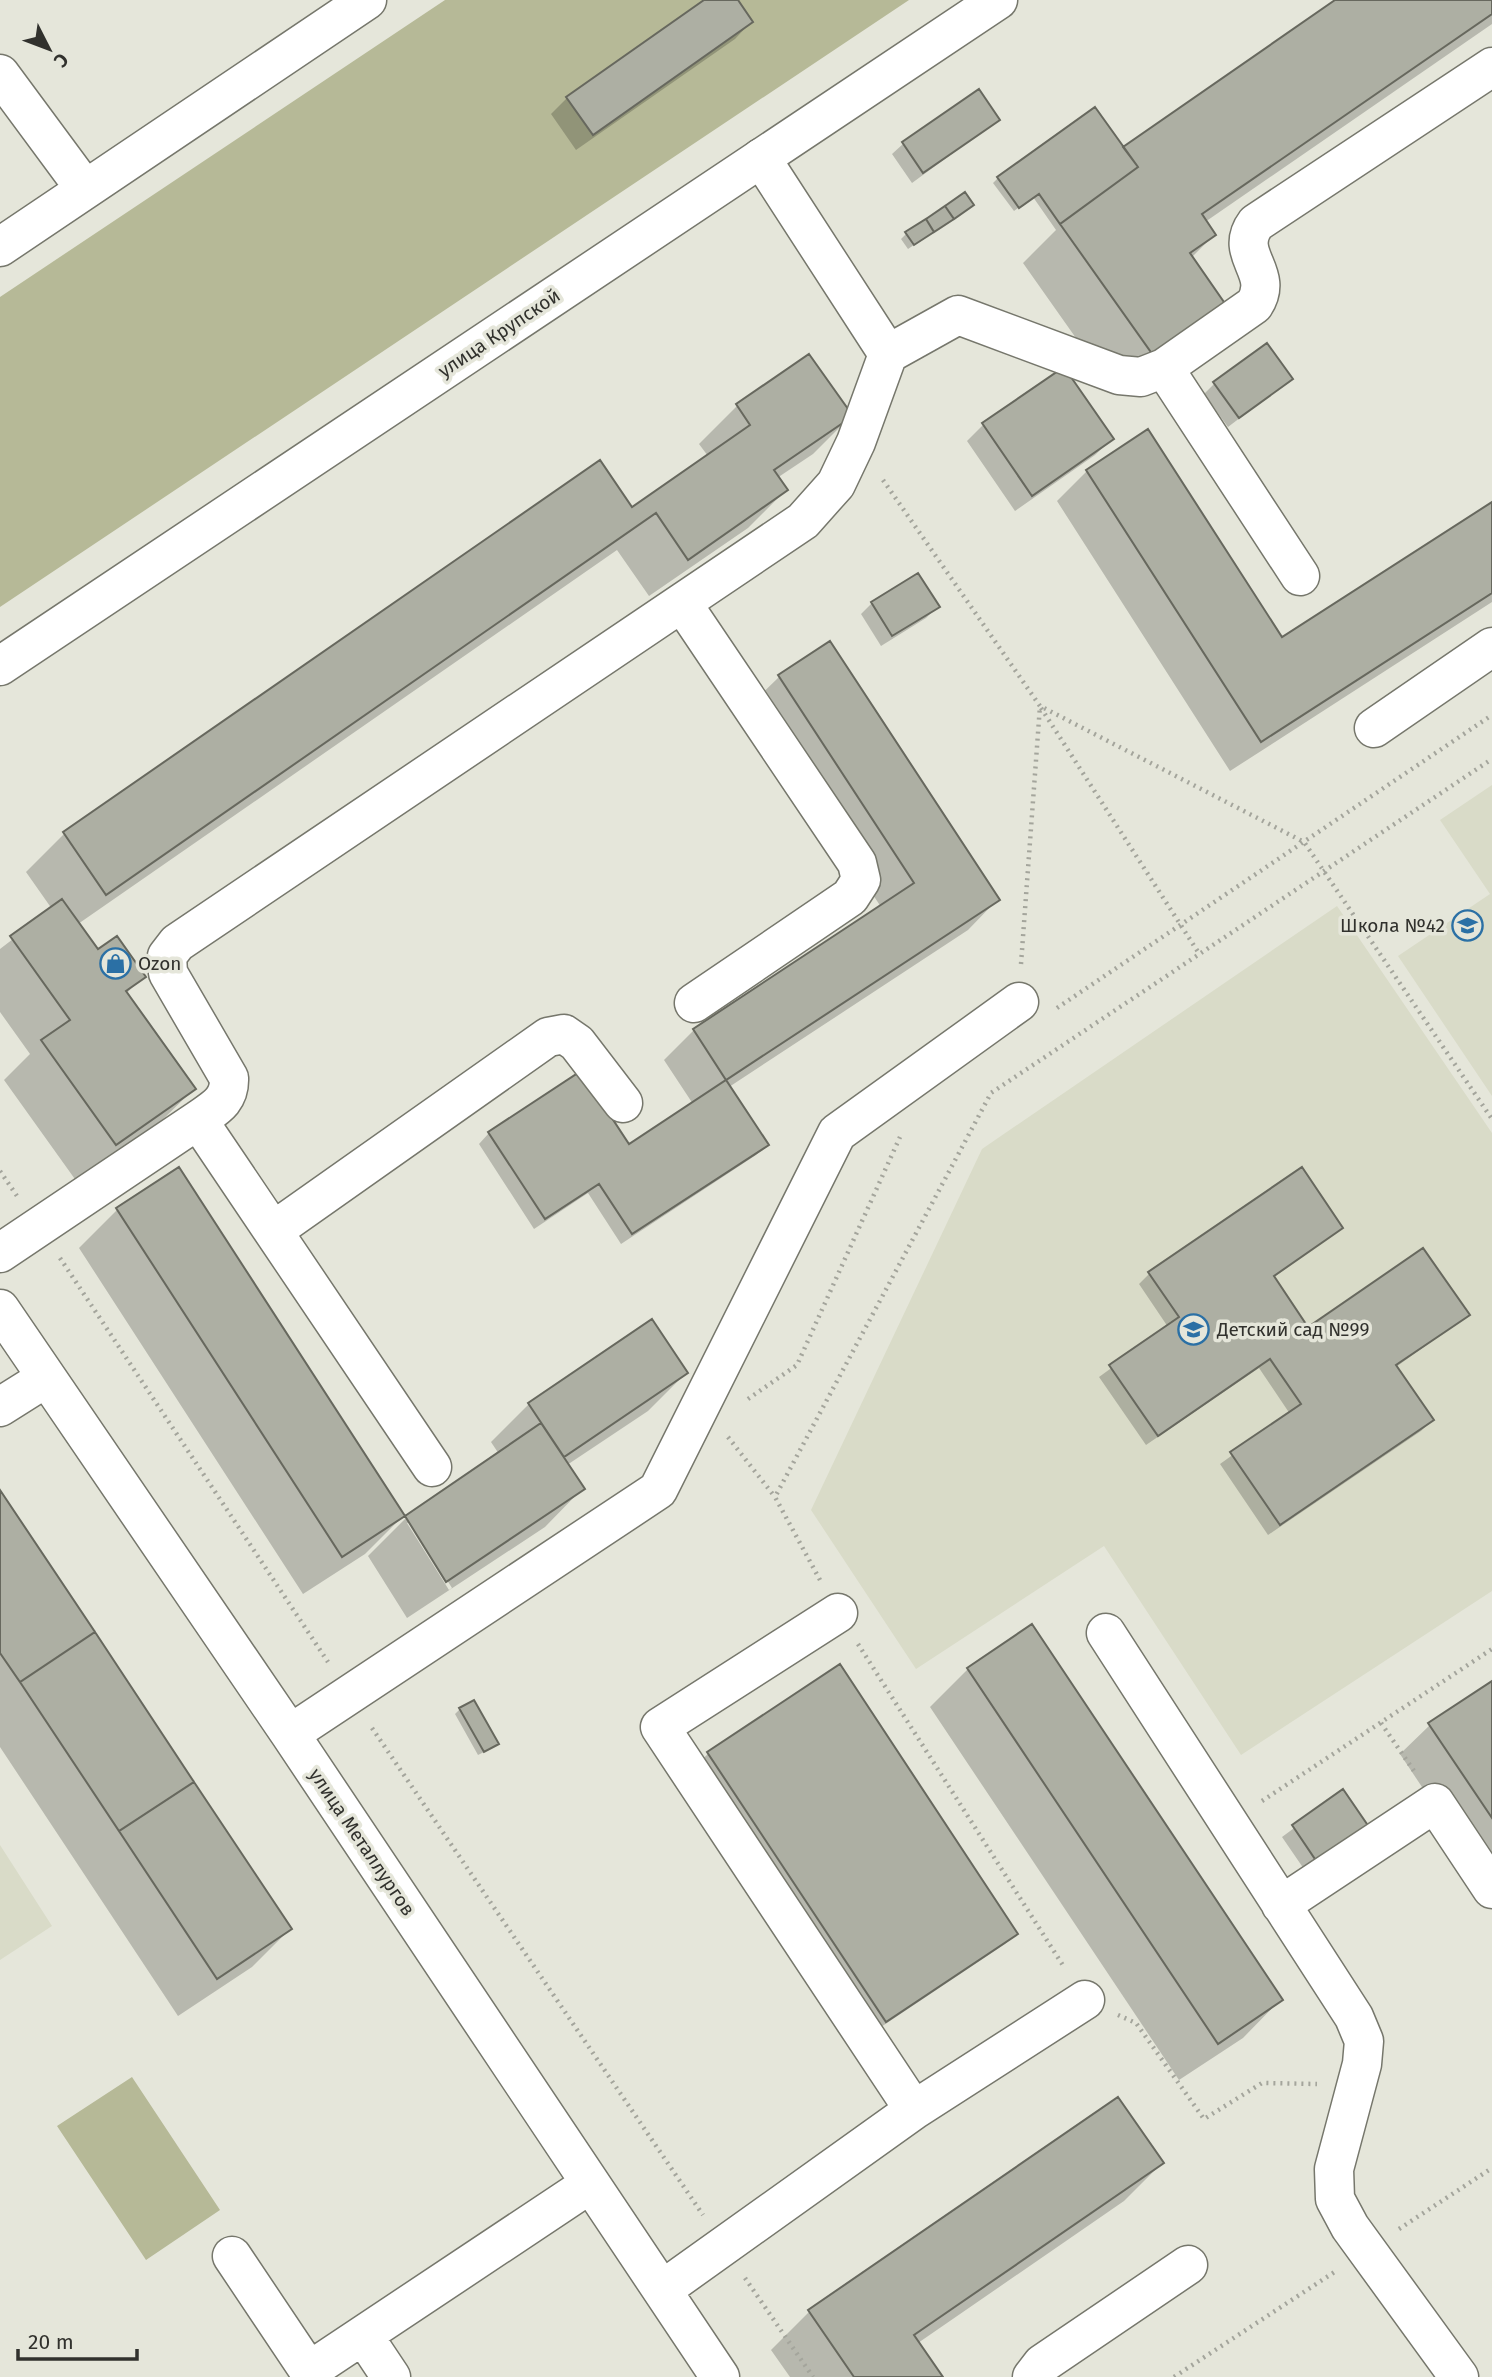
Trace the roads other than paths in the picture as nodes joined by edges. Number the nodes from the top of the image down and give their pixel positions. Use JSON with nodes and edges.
{"nodes":[{"id":1,"x":367,"y":0,"type":"edge"},
{"id":2,"x":998,"y":0,"type":"edge"},
{"id":3,"x":1492,"y":67,"type":"edge"},
{"id":4,"x":0,"y":74,"type":"edge"},
{"id":5,"x":761,"y":158,"type":"junction"},
{"id":6,"x":85,"y":189,"type":"junction"},
{"id":7,"x":0,"y":247,"type":"edge"},
{"id":8,"x":888,"y":354,"type":"junction"},
{"id":9,"x":1164,"y":368,"type":"junction"},
{"id":10,"x":1300,"y":576,"type":"dead end"},
{"id":11,"x":682,"y":603,"type":"junction"},
{"id":12,"x":1492,"y":647,"type":"edge"},
{"id":13,"x":0,"y":666,"type":"edge"},
{"id":14,"x":1374,"y":728,"type":"dead end"},
{"id":15,"x":694,"y":1003,"type":"dead end"},
{"id":16,"x":1036,"y":1006,"type":"road end"},
{"id":17,"x":623,"y":1103,"type":"dead end"},
{"id":18,"x":198,"y":1120,"type":"junction"},
{"id":19,"x":273,"y":1231,"type":"junction"},
{"id":20,"x":0,"y":1253,"type":"edge"},
{"id":21,"x":0,"y":1309,"type":"edge"},
{"id":22,"x":46,"y":1378,"type":"junction"},
{"id":23,"x":0,"y":1408,"type":"edge"},
{"id":24,"x":432,"y":1467,"type":"dead end"},
{"id":25,"x":838,"y":1613,"type":"road end"},
{"id":26,"x":1106,"y":1633,"type":"dead end"},
{"id":27,"x":290,"y":1734,"type":"junction"},
{"id":28,"x":1492,"y":1889,"type":"edge"},
{"id":29,"x":1281,"y":1905,"type":"junction"},
{"id":30,"x":1085,"y":2000,"type":"road end"},
{"id":31,"x":914,"y":2110,"type":"junction"},
{"id":32,"x":590,"y":2184,"type":"junction"},
{"id":33,"x":232,"y":2256,"type":"dead end"},
{"id":34,"x":1188,"y":2265,"type":"dead end"},
{"id":35,"x":662,"y":2290,"type":"junction"},
{"id":36,"x":363,"y":2335,"type":"junction"},
{"id":37,"x":311,"y":2374,"type":"edge"},
{"id":38,"x":391,"y":2377,"type":"edge"},
{"id":39,"x":720,"y":2377,"type":"edge"},
{"id":40,"x":1032,"y":2377,"type":"edge"},
{"id":41,"x":1459,"y":2377,"type":"edge"}],
"edges":[{"from":1,"to":6,"type":"street"},
{"from":2,"to":5,"type":"street","name":"улица Крупской"},
{"from":3,"to":9,"type":"street"},
{"from":4,"to":6,"type":"street"},
{"from":5,"to":8,"type":"street"},
{"from":5,"to":13,"type":"street","name":"улица Крупской"},
{"from":6,"to":7,"type":"street"},
{"from":8,"to":9,"type":"street"},
{"from":8,"to":11,"type":"street"},
{"from":9,"to":10,"type":"street"},
{"from":11,"to":15,"type":"street"},
{"from":11,"to":18,"type":"street"},
{"from":12,"to":14,"type":"street"},
{"from":16,"to":27,"type":"street"},
{"from":17,"to":19,"type":"street"},
{"from":18,"to":19,"type":"street"},
{"from":18,"to":20,"type":"street"},
{"from":19,"to":24,"type":"street"},
{"from":21,"to":22,"type":"street","name":"улица Металлургов"},
{"from":22,"to":23,"type":"street"},
{"from":22,"to":27,"type":"street","name":"улица Металлургов"},
{"from":25,"to":31,"type":"street"},
{"from":26,"to":29,"type":"street"},
{"from":27,"to":32,"type":"street","name":"улица Металлургов"},
{"from":28,"to":29,"type":"street"},
{"from":29,"to":41,"type":"street"},
{"from":30,"to":31,"type":"street"},
{"from":31,"to":35,"type":"street"},
{"from":32,"to":35,"type":"street","name":"улица Металлургов"},
{"from":32,"to":36,"type":"street"},
{"from":33,"to":37,"type":"street"},
{"from":34,"to":40,"type":"street"},
{"from":35,"to":39,"type":"street","name":"улица Металлургов"},
{"from":36,"to":37,"type":"street"},
{"from":36,"to":38,"type":"street"}]}
